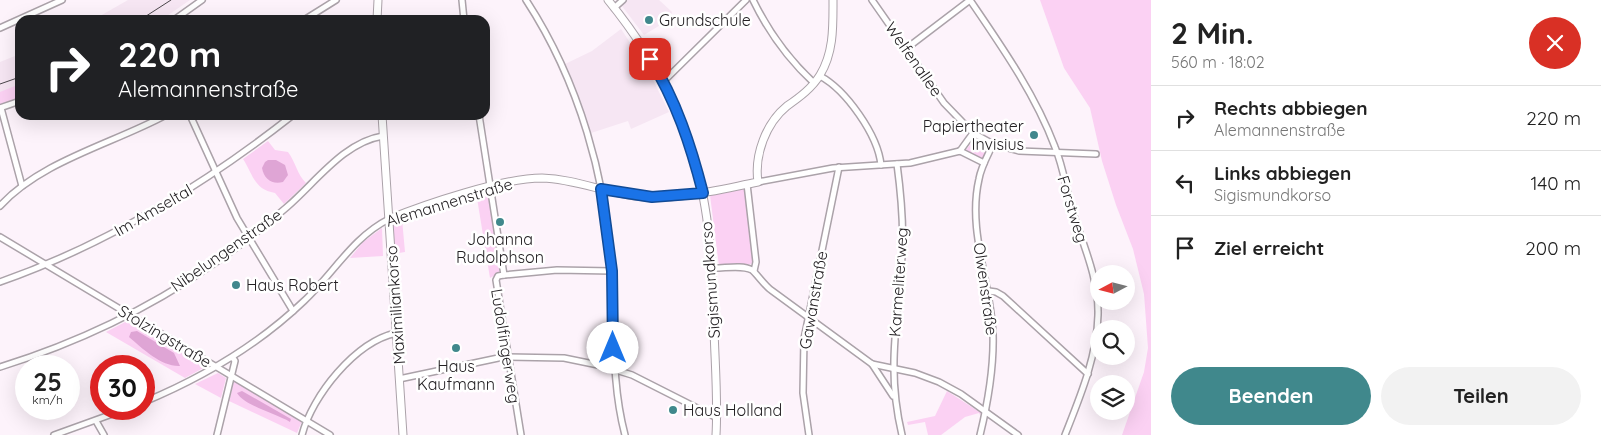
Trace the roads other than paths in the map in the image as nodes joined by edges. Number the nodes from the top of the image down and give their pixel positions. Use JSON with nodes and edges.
{"nodes":[{"id":1,"x":62,"y":0,"type":"edge"},
{"id":2,"x":202,"y":0,"type":"edge"},
{"id":3,"x":336,"y":0,"type":"edge"},
{"id":4,"x":378,"y":0,"type":"edge"},
{"id":5,"x":462,"y":0,"type":"edge"},
{"id":6,"x":526,"y":0,"type":"edge"},
{"id":7,"x":608,"y":0,"type":"edge"},
{"id":8,"x":623,"y":0,"type":"edge"},
{"id":9,"x":746,"y":0,"type":"edge"},
{"id":10,"x":753,"y":0,"type":"edge"},
{"id":11,"x":833,"y":0,"type":"edge"},
{"id":12,"x":872,"y":0,"type":"edge"},
{"id":13,"x":970,"y":0,"type":"edge"},
{"id":14,"x":614,"y":8,"type":"junction"},
{"id":15,"x":29,"y":15,"type":"edge"},
{"id":16,"x":181,"y":15,"type":"edge"},
{"id":17,"x":312,"y":15,"type":"edge"},
{"id":18,"x":377,"y":15,"type":"edge"},
{"id":19,"x":464,"y":15,"type":"edge"},
{"id":20,"x":15,"y":21,"type":"edge"},
{"id":21,"x":0,"y":28,"type":"edge"},
{"id":22,"x":907,"y":48,"type":"junction"},
{"id":23,"x":820,"y":76,"type":"junction"},
{"id":24,"x":663,"y":82,"type":"junction"},
{"id":25,"x":814,"y":83,"type":"junction"},
{"id":26,"x":15,"y":103,"type":"edge"},
{"id":27,"x":1,"y":108,"type":"edge"},
{"id":28,"x":156,"y":120,"type":"edge"},
{"id":29,"x":192,"y":120,"type":"edge"},
{"id":30,"x":287,"y":120,"type":"edge"},
{"id":31,"x":382,"y":120,"type":"edge"},
{"id":32,"x":479,"y":120,"type":"edge"},
{"id":33,"x":974,"y":133,"type":"junction"},
{"id":34,"x":383,"y":136,"type":"junction"},
{"id":35,"x":993,"y":144,"type":"junction"},
{"id":36,"x":960,"y":151,"type":"junction"},
{"id":37,"x":1058,"y":154,"type":"junction"},
{"id":38,"x":1096,"y":154,"type":"dead end"},
{"id":39,"x":984,"y":163,"type":"junction"},
{"id":40,"x":897,"y":164,"type":"junction"},
{"id":41,"x":881,"y":165,"type":"junction"},
{"id":42,"x":839,"y":167,"type":"junction"},
{"id":43,"x":215,"y":174,"type":"junction"},
{"id":44,"x":758,"y":182,"type":"junction"},
{"id":45,"x":747,"y":184,"type":"junction"},
{"id":46,"x":22,"y":186,"type":"junction"},
{"id":47,"x":490,"y":187,"type":"junction"},
{"id":48,"x":601,"y":189,"type":"junction"},
{"id":49,"x":703,"y":193,"type":"junction"},
{"id":50,"x":0,"y":206,"type":"edge"},
{"id":51,"x":389,"y":220,"type":"junction"},
{"id":52,"x":0,"y":238,"type":"edge"},
{"id":53,"x":248,"y":239,"type":"junction"},
{"id":54,"x":45,"y":265,"type":"junction"},
{"id":55,"x":712,"y":268,"type":"junction"},
{"id":56,"x":612,"y":271,"type":"junction"},
{"id":57,"x":754,"y":271,"type":"junction"},
{"id":58,"x":504,"y":275,"type":"junction"},
{"id":59,"x":0,"y":282,"type":"edge"},
{"id":60,"x":989,"y":291,"type":"junction"},
{"id":61,"x":293,"y":311,"type":"junction"},
{"id":62,"x":128,"y":314,"type":"junction"},
{"id":63,"x":807,"y":318,"type":"junction"},
{"id":64,"x":396,"y":333,"type":"junction"},
{"id":65,"x":508,"y":357,"type":"junction"},
{"id":66,"x":233,"y":358,"type":"junction"},
{"id":67,"x":872,"y":364,"type":"junction"},
{"id":68,"x":0,"y":367,"type":"edge"},
{"id":69,"x":218,"y":367,"type":"junction"},
{"id":70,"x":893,"y":368,"type":"junction"},
{"id":71,"x":614,"y":369,"type":"junction"},
{"id":72,"x":1088,"y":374,"type":"junction"},
{"id":73,"x":232,"y":375,"type":"junction"},
{"id":74,"x":399,"y":379,"type":"junction"},
{"id":75,"x":155,"y":397,"type":"edge"},
{"id":76,"x":895,"y":399,"type":"junction"},
{"id":77,"x":985,"y":411,"type":"junction"},
{"id":78,"x":717,"y":418,"type":"junction"},
{"id":79,"x":307,"y":420,"type":"junction"},
{"id":80,"x":96,"y":421,"type":"joint"},
{"id":81,"x":54,"y":435,"type":"edge"},
{"id":82,"x":104,"y":435,"type":"edge"},
{"id":83,"x":217,"y":435,"type":"edge"},
{"id":84,"x":302,"y":435,"type":"edge"},
{"id":85,"x":330,"y":435,"type":"edge"},
{"id":86,"x":403,"y":435,"type":"edge"},
{"id":87,"x":521,"y":435,"type":"edge"},
{"id":88,"x":625,"y":435,"type":"edge"},
{"id":89,"x":716,"y":435,"type":"edge"},
{"id":90,"x":809,"y":435,"type":"edge"},
{"id":91,"x":902,"y":435,"type":"edge"},
{"id":92,"x":980,"y":435,"type":"edge"},
{"id":93,"x":1018,"y":435,"type":"edge"},
{"id":94,"x":1065,"y":435,"type":"edge"}],
"edges":[{"from":1,"to":15,"type":"street"},
{"from":2,"to":16,"type":"street"},
{"from":3,"to":17,"type":"street"},
{"from":4,"to":18,"type":"street"},
{"from":5,"to":19,"type":"street"},
{"from":6,"to":48,"type":"street"},
{"from":7,"to":14,"type":"street","name":"Sigismundkorso"},
{"from":8,"to":14,"type":"street"},
{"from":9,"to":24,"type":"street"},
{"from":10,"to":25,"type":"street"},
{"from":11,"to":23,"type":"street"},
{"from":12,"to":22,"type":"street","name":"Welfenallee"},
{"from":13,"to":22,"type":"street"},
{"from":13,"to":37,"type":"street","name":"Forstweg"},
{"from":14,"to":24,"type":"street","name":"Sigismundkorso"},
{"from":20,"to":21,"type":"street"},
{"from":22,"to":33,"type":"street","name":"Welfenallee"},
{"from":23,"to":25,"type":"street"},
{"from":23,"to":41,"type":"street"},
{"from":24,"to":49,"type":"street","name":"Sigismundkorso"},
{"from":25,"to":44,"type":"street"},
{"from":26,"to":27,"type":"street"},
{"from":27,"to":46,"type":"street"},
{"from":28,"to":46,"type":"street"},
{"from":29,"to":43,"type":"street"},
{"from":30,"to":43,"type":"street","name":"Im Amseltal"},
{"from":31,"to":34,"type":"street","name":"Maximiliankorso"},
{"from":32,"to":47,"type":"street","name":"Ludolfingerweg"},
{"from":33,"to":35,"type":"street","name":"Welfenallee"},
{"from":33,"to":36,"type":"street"},
{"from":34,"to":51,"type":"street","name":"Maximiliankorso"},
{"from":34,"to":53,"type":"street","name":"Nibelungenstraße"},
{"from":35,"to":37,"type":"street","name":"Welfenallee"},
{"from":35,"to":39,"type":"street","name":"Olwenstraße"},
{"from":36,"to":39,"type":"street"},
{"from":36,"to":40,"type":"street","name":"Alemannenstraße"},
{"from":37,"to":38,"type":"street","name":"Welfenallee"},
{"from":37,"to":72,"type":"street","name":"Forstweg"},
{"from":39,"to":60,"type":"street","name":"Olwenstraße"},
{"from":40,"to":41,"type":"street","name":"Alemannenstraße"},
{"from":40,"to":70,"type":"street","name":"Karmeliterweg"},
{"from":41,"to":42,"type":"street","name":"Alemannenstraße"},
{"from":42,"to":44,"type":"street","name":"Alemannenstraße"},
{"from":42,"to":63,"type":"street","name":"Gawanstraße"},
{"from":43,"to":53,"type":"street"},
{"from":43,"to":54,"type":"street","name":"Im Amseltal"},
{"from":44,"to":45,"type":"street","name":"Alemannenstraße"},
{"from":45,"to":49,"type":"street","name":"Alemannenstraße"},
{"from":45,"to":57,"type":"street"},
{"from":46,"to":50,"type":"street"},
{"from":47,"to":48,"type":"street","name":"Alemannenstraße"},
{"from":47,"to":51,"type":"street","name":"Alemannenstraße"},
{"from":47,"to":58,"type":"street","name":"Ludolfingerweg"},
{"from":48,"to":49,"type":"street","name":"Alemannenstraße"},
{"from":48,"to":56,"type":"street"},
{"from":49,"to":55,"type":"street","name":"Sigismundkorso"},
{"from":51,"to":61,"type":"street","name":"Alemannenstraße"},
{"from":51,"to":64,"type":"street","name":"Maximiliankorso"},
{"from":52,"to":54,"type":"street","name":"Stolzingstraße"},
{"from":53,"to":61,"type":"street"},
{"from":53,"to":62,"type":"street","name":"Nibelungenstraße"},
{"from":54,"to":59,"type":"street","name":"Im Amseltal"},
{"from":54,"to":62,"type":"street","name":"Stolzingstraße"},
{"from":55,"to":57,"type":"street"},
{"from":55,"to":78,"type":"street","name":"Sigismundkorso"},
{"from":56,"to":58,"type":"street"},
{"from":56,"to":71,"type":"street"},
{"from":57,"to":63,"type":"street"},
{"from":58,"to":65,"type":"street","name":"Ludolfingerweg"},
{"from":60,"to":72,"type":"street"},
{"from":60,"to":77,"type":"street","name":"Olwenstraße"},
{"from":61,"to":66,"type":"street","name":"Alemannenstraße"},
{"from":62,"to":68,"type":"street","name":"Nibelungenstraße"},
{"from":62,"to":69,"type":"street","name":"Stolzingstraße"},
{"from":63,"to":67,"type":"street"},
{"from":63,"to":90,"type":"street","name":"Gawanstraße"},
{"from":64,"to":74,"type":"street","name":"Maximiliankorso"},
{"from":64,"to":79,"type":"street"},
{"from":65,"to":71,"type":"street"},
{"from":65,"to":74,"type":"street"},
{"from":65,"to":87,"type":"street","name":"Ludolfingerweg"},
{"from":66,"to":69,"type":"street","name":"Alemannenstraße"},
{"from":66,"to":73,"type":"street"},
{"from":67,"to":70,"type":"street"},
{"from":67,"to":76,"type":"street","name":"Karmeliterweg"},
{"from":69,"to":73,"type":"street","name":"Stolzingstraße"},
{"from":69,"to":75,"type":"street","name":"Alemannenstraße"},
{"from":70,"to":76,"type":"street","name":"Karmeliterweg"},
{"from":70,"to":77,"type":"street"},
{"from":71,"to":78,"type":"street"},
{"from":71,"to":88,"type":"street"},
{"from":72,"to":94,"type":"street","name":"Forstweg"},
{"from":73,"to":79,"type":"street","name":"Stolzingstraße"},
{"from":73,"to":83,"type":"street"},
{"from":74,"to":86,"type":"street","name":"Maximiliankorso"},
{"from":76,"to":91,"type":"street","name":"Karmeliterweg"},
{"from":77,"to":92,"type":"street","name":"Olwenstraße"},
{"from":77,"to":93,"type":"street"},
{"from":78,"to":89,"type":"street","name":"Sigismundkorso"},
{"from":79,"to":84,"type":"street"},
{"from":79,"to":85,"type":"street","name":"Stolzingstraße"},
{"from":80,"to":81,"type":"street"},
{"from":80,"to":82,"type":"street"}]}
